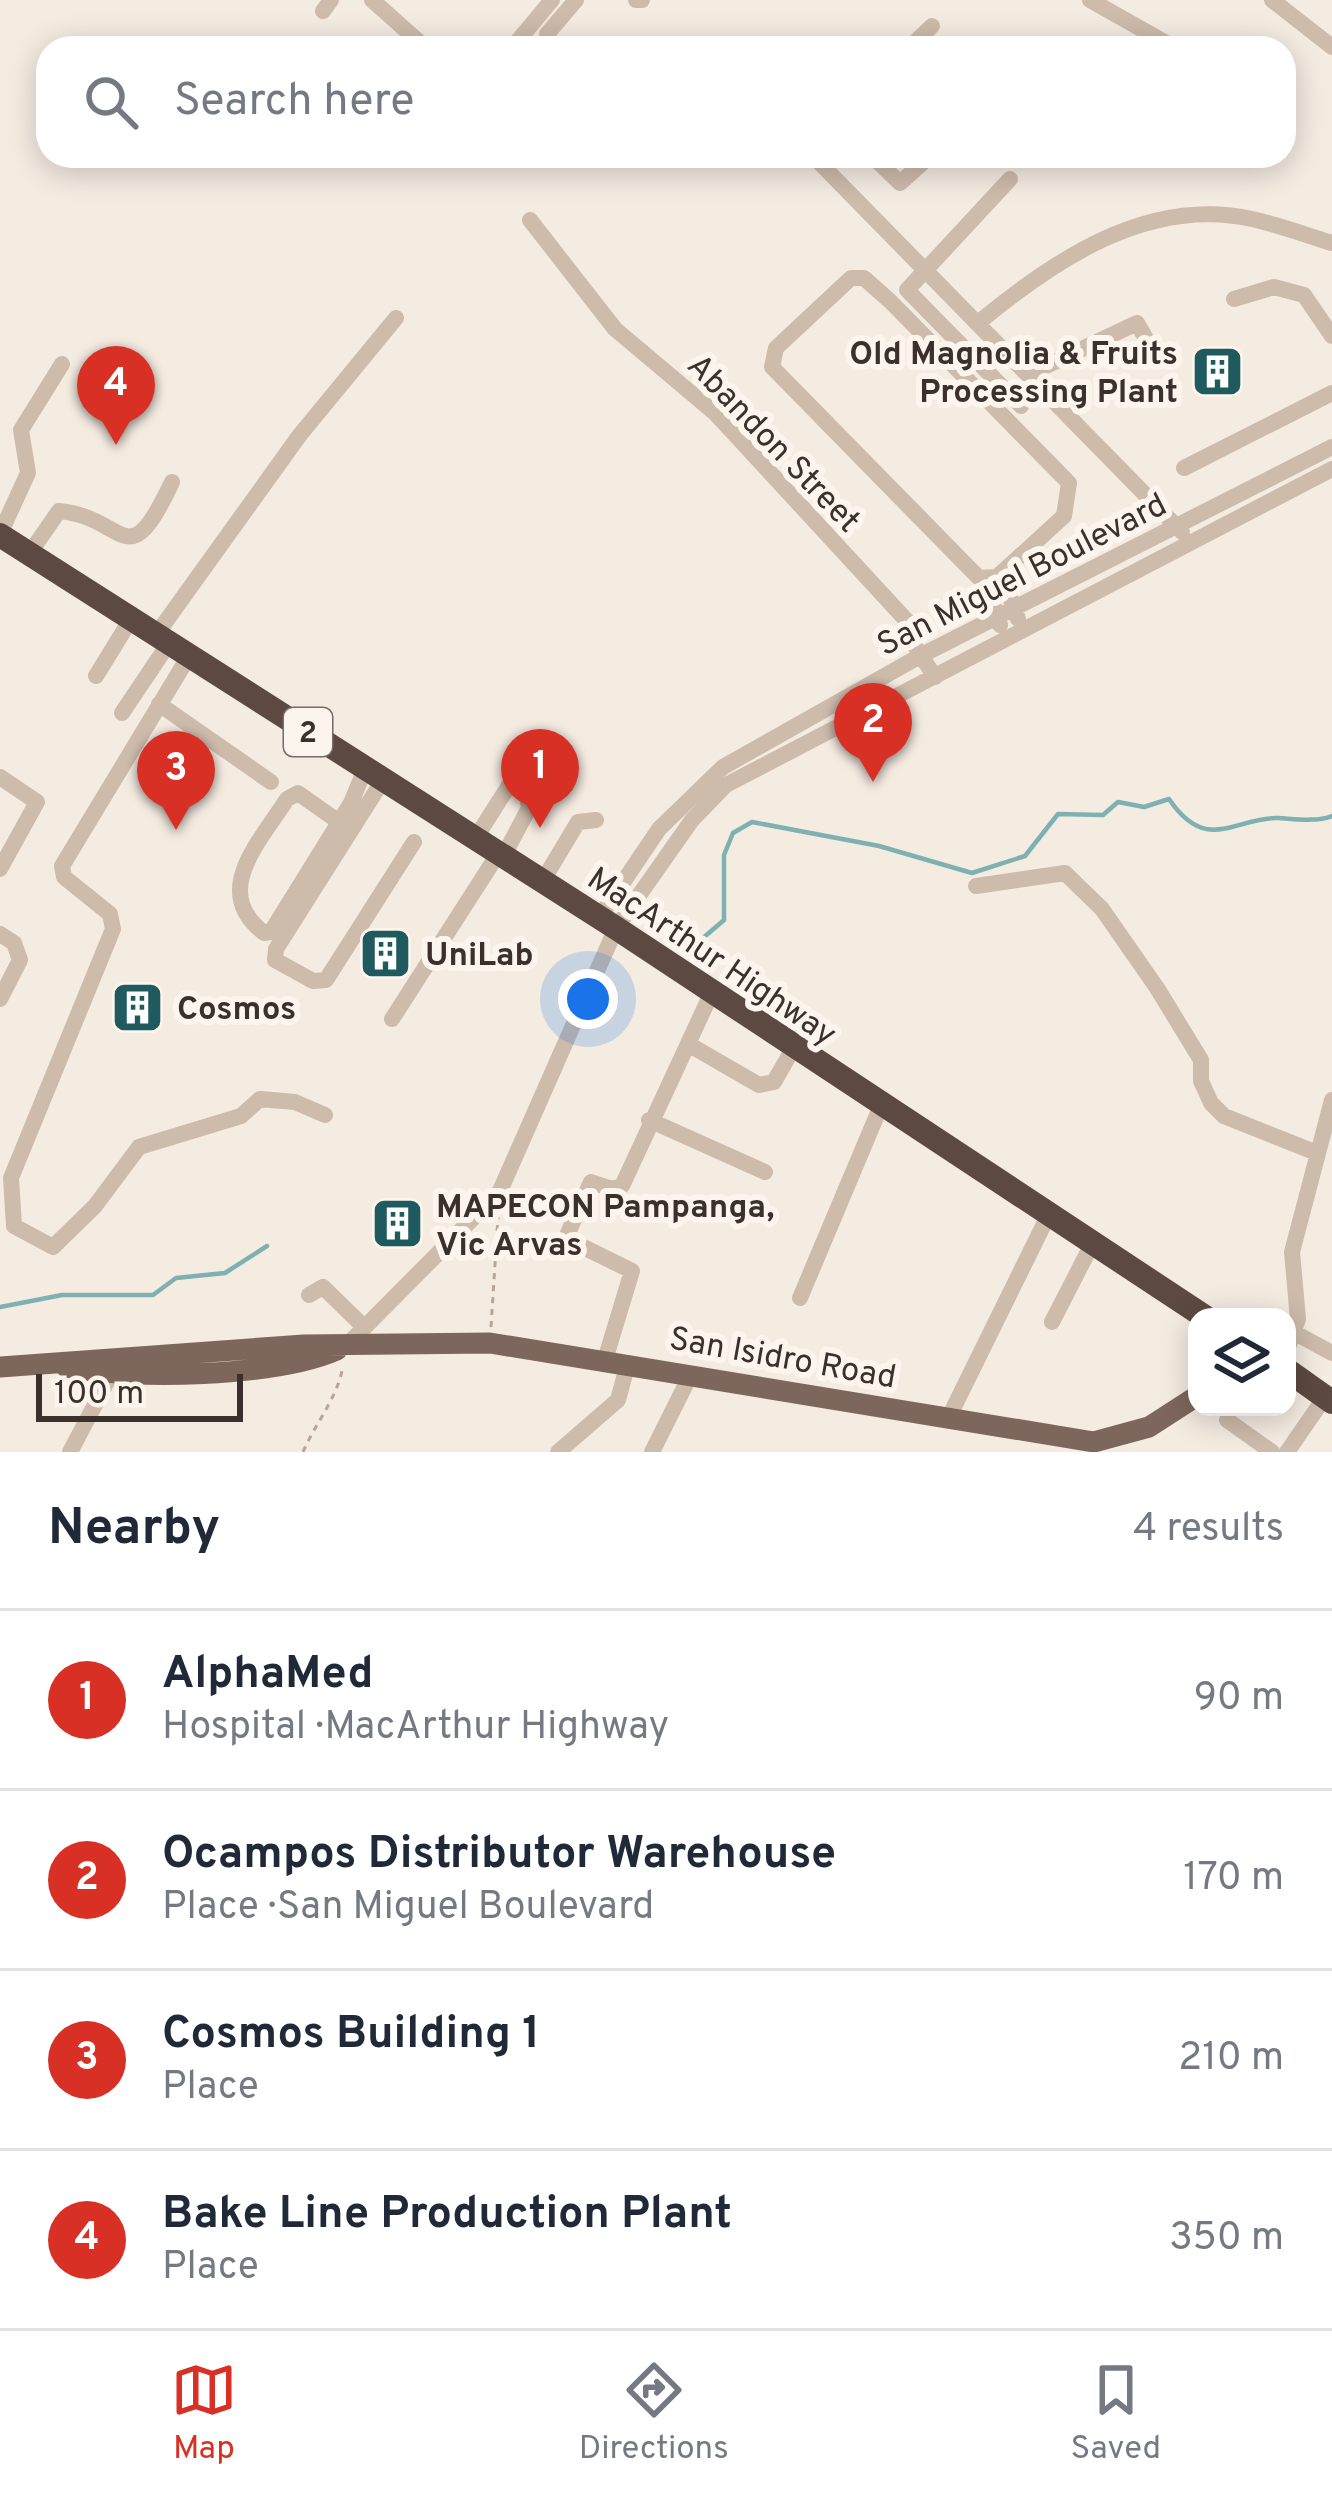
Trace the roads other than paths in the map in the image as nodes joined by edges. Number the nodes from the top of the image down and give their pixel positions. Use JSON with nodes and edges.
{"nodes":[{"id":1,"x":372,"y":0,"type":"edge"},
{"id":2,"x":552,"y":0,"type":"edge"},
{"id":3,"x":576,"y":0,"type":"edge"},
{"id":4,"x":1090,"y":0,"type":"edge"},
{"id":5,"x":1272,"y":0,"type":"edge"},
{"id":6,"x":932,"y":26,"type":"dead end"},
{"id":7,"x":547,"y":34,"type":"dead end"},
{"id":8,"x":412,"y":36,"type":"edge"},
{"id":9,"x":522,"y":36,"type":"edge"},
{"id":10,"x":922,"y":36,"type":"edge"},
{"id":11,"x":1154,"y":36,"type":"edge"},
{"id":12,"x":1332,"y":47,"type":"edge"},
{"id":13,"x":824,"y":168,"type":"edge"},
{"id":14,"x":884,"y":168,"type":"edge"},
{"id":15,"x":917,"y":168,"type":"edge"},
{"id":16,"x":1010,"y":179,"type":"dead end"},
{"id":17,"x":530,"y":220,"type":"dead end"},
{"id":18,"x":1332,"y":243,"type":"edge"},
{"id":19,"x":922,"y":270,"type":"junction"},
{"id":20,"x":1234,"y":299,"type":"dead end"},
{"id":21,"x":396,"y":318,"type":"dead end"},
{"id":22,"x":978,"y":322,"type":"junction"},
{"id":23,"x":1332,"y":336,"type":"edge"},
{"id":24,"x":1153,"y":351,"type":"dead end"},
{"id":25,"x":62,"y":364,"type":"dead end"},
{"id":26,"x":1029,"y":374,"type":"junction"},
{"id":27,"x":1332,"y":393,"type":"edge"},
{"id":28,"x":1021,"y":406,"type":"dead end"},
{"id":29,"x":1332,"y":447,"type":"edge"},
{"id":30,"x":1184,"y":468,"type":"dead end"},
{"id":31,"x":1332,"y":469,"type":"edge"},
{"id":32,"x":1268,"y":479,"type":"junction"},
{"id":33,"x":172,"y":482,"type":"dead end"},
{"id":34,"x":1276,"y":500,"type":"junction"},
{"id":35,"x":1178,"y":526,"type":"junction"},
{"id":36,"x":0,"y":534,"type":"edge"},
{"id":37,"x":1190,"y":546,"type":"junction"},
{"id":38,"x":29,"y":554,"type":"junction"},
{"id":39,"x":993,"y":577,"type":"junction"},
{"id":40,"x":1017,"y":609,"type":"junction"},
{"id":41,"x":999,"y":618,"type":"junction"},
{"id":42,"x":131,"y":619,"type":"junction"},
{"id":43,"x":1011,"y":637,"type":"junction"},
{"id":44,"x":171,"y":645,"type":"junction"},
{"id":45,"x":920,"y":656,"type":"junction"},
{"id":46,"x":96,"y":676,"type":"dead end"},
{"id":47,"x":935,"y":677,"type":"junction"},
{"id":48,"x":842,"y":702,"type":"junction"},
{"id":49,"x":159,"y":704,"type":"junction"},
{"id":50,"x":122,"y":713,"type":"dead end"},
{"id":51,"x":854,"y":718,"type":"junction"},
{"id":52,"x":534,"y":746,"type":"dead end"},
{"id":53,"x":374,"y":775,"type":"junction"},
{"id":54,"x":0,"y":777,"type":"edge"},
{"id":55,"x":272,"y":782,"type":"dead end"},
{"id":56,"x":535,"y":784,"type":"dead end"},
{"id":57,"x":596,"y":820,"type":"dead end"},
{"id":58,"x":339,"y":822,"type":"junction"},
{"id":59,"x":475,"y":839,"type":"junction"},
{"id":60,"x":414,"y":842,"type":"dead end"},
{"id":61,"x":500,"y":855,"type":"junction"},
{"id":62,"x":1,"y":864,"type":"edge"},
{"id":63,"x":542,"y":882,"type":"junction"},
{"id":64,"x":976,"y":886,"type":"dead end"},
{"id":65,"x":607,"y":923,"type":"junction"},
{"id":66,"x":0,"y":934,"type":"edge"},
{"id":67,"x":712,"y":992,"type":"junction"},
{"id":68,"x":0,"y":999,"type":"edge"},
{"id":69,"x":392,"y":1019,"type":"dead end"},
{"id":70,"x":688,"y":1044,"type":"junction"},
{"id":71,"x":794,"y":1047,"type":"junction"},
{"id":72,"x":1332,"y":1100,"type":"edge"},
{"id":73,"x":880,"y":1108,"type":"junction"},
{"id":74,"x":325,"y":1115,"type":"dead end"},
{"id":75,"x":650,"y":1120,"type":"junction"},
{"id":76,"x":1317,"y":1153,"type":"junction"},
{"id":77,"x":765,"y":1172,"type":"dead end"},
{"id":78,"x":1048,"y":1216,"type":"junction"},
{"id":79,"x":1092,"y":1244,"type":"junction"},
{"id":80,"x":309,"y":1294,"type":"dead end"},
{"id":81,"x":800,"y":1298,"type":"dead end"},
{"id":82,"x":1190,"y":1308,"type":"edge"},
{"id":83,"x":1294,"y":1308,"type":"edge"},
{"id":84,"x":1052,"y":1322,"type":"dead end"},
{"id":85,"x":362,"y":1325,"type":"junction"},
{"id":86,"x":1296,"y":1334,"type":"edge"},
{"id":87,"x":346,"y":1346,"type":"junction"},
{"id":88,"x":1332,"y":1353,"type":"edge"},
{"id":89,"x":617,"y":1362,"type":"junction"},
{"id":90,"x":116,"y":1366,"type":"junction"},
{"id":91,"x":0,"y":1368,"type":"edge"},
{"id":92,"x":691,"y":1374,"type":"junction"},
{"id":93,"x":1296,"y":1376,"type":"edge"},
{"id":94,"x":1329,"y":1399,"type":"edge"},
{"id":95,"x":1188,"y":1402,"type":"edge"},
{"id":96,"x":949,"y":1418,"type":"junction"},
{"id":97,"x":1227,"y":1420,"type":"dead end"},
{"id":98,"x":1092,"y":1447,"type":"edge"},
{"id":99,"x":70,"y":1452,"type":"edge"},
{"id":100,"x":558,"y":1452,"type":"edge"},
{"id":101,"x":652,"y":1452,"type":"edge"},
{"id":102,"x":1271,"y":1452,"type":"edge"},
{"id":103,"x":1287,"y":1452,"type":"edge"}],
"edges":[{"from":1,"to":8,"type":"street"},
{"from":2,"to":9,"type":"street"},
{"from":3,"to":7,"type":"street"},
{"from":4,"to":11,"type":"street"},
{"from":5,"to":12,"type":"street"},
{"from":6,"to":10,"type":"street"},
{"from":13,"to":19,"type":"street"},
{"from":14,"to":15,"type":"street"},
{"from":16,"to":19,"type":"street"},
{"from":17,"to":45,"type":"street","name":"Abandon Street"},
{"from":18,"to":22,"type":"street"},
{"from":19,"to":22,"type":"street"},
{"from":19,"to":28,"type":"street"},
{"from":20,"to":23,"type":"street"},
{"from":21,"to":44,"type":"street"},
{"from":22,"to":26,"type":"street"},
{"from":24,"to":26,"type":"street"},
{"from":25,"to":36,"type":"street"},
{"from":26,"to":35,"type":"street"},
{"from":27,"to":30,"type":"street"},
{"from":29,"to":32,"type":"street","name":"San Miguel Boulevard"},
{"from":31,"to":34,"type":"street","name":"San Miguel Boulevard"},
{"from":32,"to":34,"type":"street"},
{"from":32,"to":35,"type":"street","name":"San Miguel Boulevard"},
{"from":33,"to":38,"type":"street"},
{"from":34,"to":37,"type":"street","name":"San Miguel Boulevard"},
{"from":35,"to":37,"type":"street"},
{"from":35,"to":40,"type":"street","name":"San Miguel Boulevard"},
{"from":36,"to":38,"type":"highway","name":"MacArthur Highway","number":"2"},
{"from":37,"to":43,"type":"street","name":"San Miguel Boulevard"},
{"from":38,"to":42,"type":"highway","name":"MacArthur Highway","number":"2"},
{"from":39,"to":39,"type":"street"},
{"from":39,"to":40,"type":"street"},
{"from":39,"to":41,"type":"street"},
{"from":40,"to":41,"type":"street","name":"San Miguel Boulevard"},
{"from":40,"to":43,"type":"street"},
{"from":41,"to":43,"type":"street"},
{"from":41,"to":45,"type":"street","name":"San Miguel Boulevard"},
{"from":42,"to":44,"type":"highway","name":"MacArthur Highway","number":"2"},
{"from":42,"to":46,"type":"street"},
{"from":43,"to":47,"type":"street","name":"San Miguel Boulevard"},
{"from":44,"to":49,"type":"street"},
{"from":44,"to":50,"type":"street"},
{"from":44,"to":53,"type":"highway","name":"MacArthur Highway","number":"2"},
{"from":45,"to":47,"type":"street","name":"Abandon Street"},
{"from":45,"to":48,"type":"street","name":"San Miguel Boulevard"},
{"from":47,"to":51,"type":"street","name":"San Miguel Boulevard"},
{"from":48,"to":51,"type":"street"},
{"from":48,"to":65,"type":"street","name":"San Miguel Boulevard"},
{"from":49,"to":55,"type":"street"},
{"from":49,"to":74,"type":"street"},
{"from":51,"to":65,"type":"street","name":"San Miguel Boulevard"},
{"from":52,"to":59,"type":"street"},
{"from":53,"to":58,"type":"street"},
{"from":53,"to":59,"type":"highway","name":"MacArthur Highway","number":"2"},
{"from":53,"to":60,"type":"street"},
{"from":54,"to":62,"type":"street"},
{"from":56,"to":61,"type":"street"},
{"from":57,"to":63,"type":"street"},
{"from":58,"to":58,"type":"street"},
{"from":59,"to":61,"type":"highway","name":"MacArthur Highway","number":"2"},
{"from":61,"to":63,"type":"highway","name":"MacArthur Highway","number":"2"},
{"from":61,"to":69,"type":"street"},
{"from":63,"to":65,"type":"highway","name":"MacArthur Highway","number":"2"},
{"from":64,"to":76,"type":"street"},
{"from":65,"to":67,"type":"highway","name":"MacArthur Highway","number":"2"},
{"from":65,"to":85,"type":"street"},
{"from":66,"to":68,"type":"street"},
{"from":67,"to":70,"type":"street"},
{"from":67,"to":71,"type":"highway","name":"MacArthur Highway","number":"2"},
{"from":70,"to":71,"type":"street"},
{"from":70,"to":75,"type":"street"},
{"from":71,"to":73,"type":"highway","name":"MacArthur Highway","number":"2"},
{"from":72,"to":76,"type":"street"},
{"from":73,"to":78,"type":"highway","name":"MacArthur Highway","number":"2"},
{"from":73,"to":81,"type":"street"},
{"from":75,"to":77,"type":"street"},
{"from":75,"to":89,"type":"street"},
{"from":76,"to":83,"type":"street"},
{"from":78,"to":79,"type":"highway","name":"MacArthur Highway","number":"2"},
{"from":78,"to":96,"type":"street"},
{"from":79,"to":82,"type":"highway","name":"MacArthur Highway","number":"2"},
{"from":79,"to":84,"type":"street"},
{"from":80,"to":85,"type":"street"},
{"from":85,"to":87,"type":"street"},
{"from":86,"to":88,"type":"street"},
{"from":87,"to":89,"type":"main road","name":"San Isidro Road"},
{"from":87,"to":90,"type":"main road","name":"San Isidro Road"},
{"from":89,"to":92,"type":"main road","name":"San Isidro Road"},
{"from":89,"to":100,"type":"street"},
{"from":90,"to":91,"type":"main road","name":"San Isidro Road"},
{"from":90,"to":99,"type":"street"},
{"from":92,"to":96,"type":"main road","name":"San Isidro Road"},
{"from":92,"to":101,"type":"street"},
{"from":93,"to":94,"type":"highway"},
{"from":94,"to":103,"type":"street"},
{"from":95,"to":98,"type":"main road","name":"San Isidro Road"},
{"from":96,"to":98,"type":"main road","name":"San Isidro Road"},
{"from":97,"to":102,"type":"street"}]}
